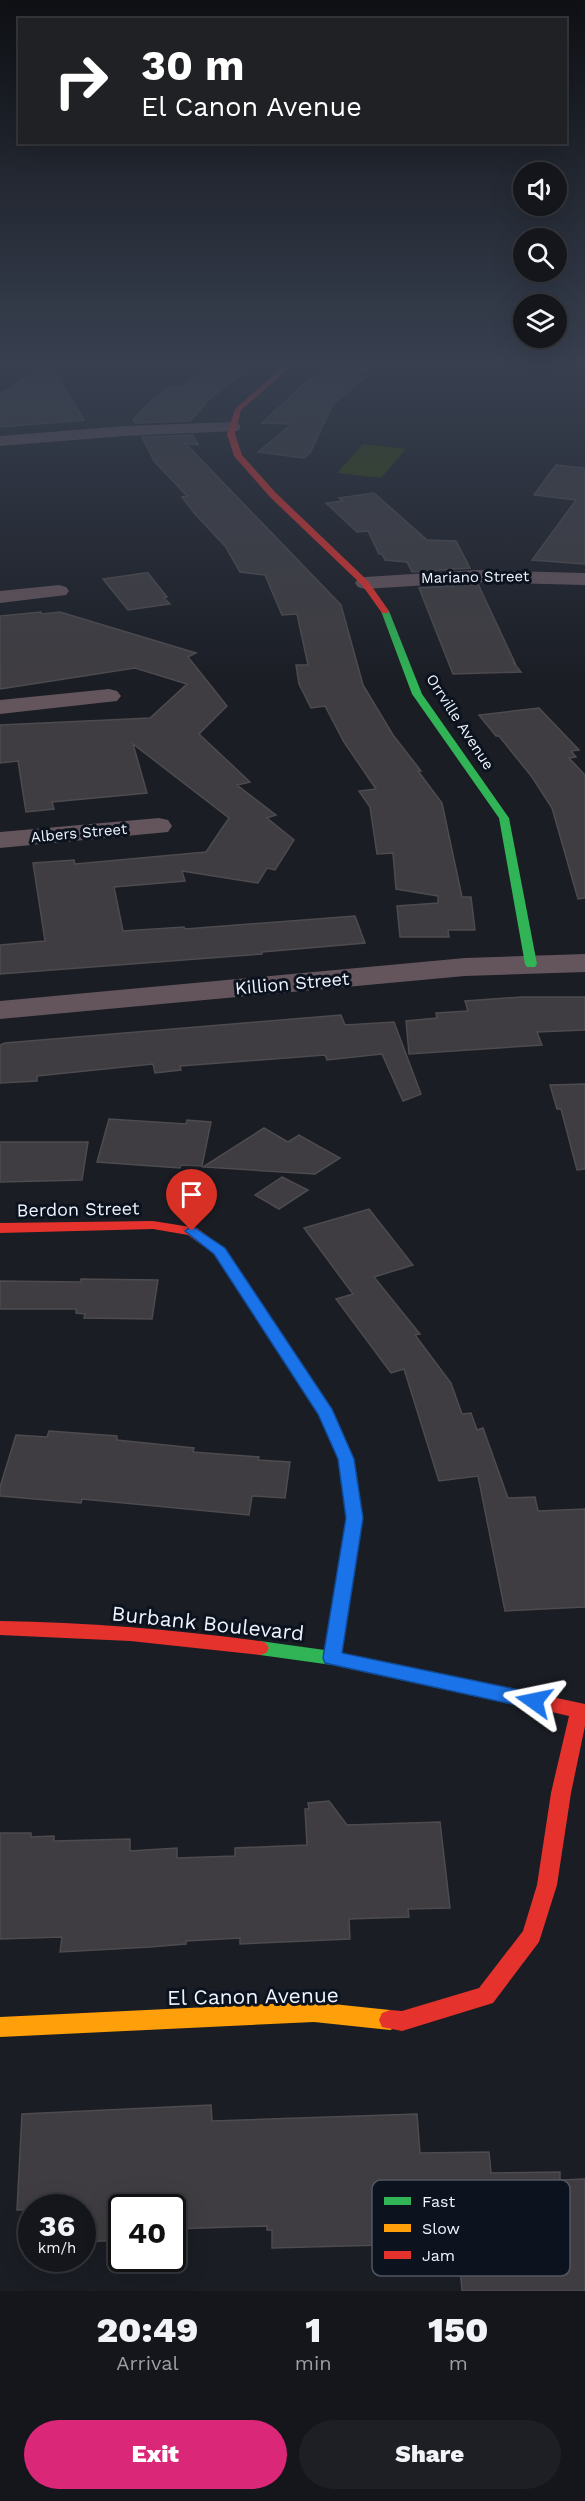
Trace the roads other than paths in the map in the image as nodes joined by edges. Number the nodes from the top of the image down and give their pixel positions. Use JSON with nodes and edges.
{"nodes":[{"id":1,"x":251,"y":471,"type":"edge"},
{"id":2,"x":585,"y":579,"type":"edge"},
{"id":3,"x":365,"y":583,"type":"junction"},
{"id":4,"x":59,"y":591,"type":"dead end"},
{"id":5,"x":0,"y":597,"type":"edge"},
{"id":6,"x":109,"y":696,"type":"dead end"},
{"id":7,"x":0,"y":707,"type":"edge"},
{"id":8,"x":159,"y":826,"type":"dead end"},
{"id":9,"x":0,"y":840,"type":"edge"},
{"id":10,"x":585,"y":963,"type":"edge"},
{"id":11,"x":531,"y":964,"type":"junction"},
{"id":12,"x":0,"y":1010,"type":"edge"},
{"id":13,"x":0,"y":1228,"type":"edge"},
{"id":14,"x":0,"y":1628,"type":"edge"},
{"id":15,"x":332,"y":1658,"type":"junction"},
{"id":16,"x":582,"y":1711,"type":"edge"},
{"id":17,"x":0,"y":2027,"type":"edge"}],
"edges":[{"from":1,"to":3,"type":"street","name":"Orrville Avenue"},
{"from":2,"to":3,"type":"street","name":"Mariano Street"},
{"from":3,"to":11,"type":"street","name":"Orrville Avenue"},
{"from":4,"to":5,"type":"street"},
{"from":6,"to":7,"type":"street"},
{"from":8,"to":9,"type":"street","name":"Albers Street"},
{"from":10,"to":11,"type":"street","name":"Killion Street"},
{"from":11,"to":12,"type":"street","name":"Killion Street"},
{"from":13,"to":15,"type":"street","name":"Berdon Street"},
{"from":14,"to":15,"type":"street","name":"Burbank Boulevard"},
{"from":15,"to":16,"type":"street","name":"Burbank Boulevard"},
{"from":16,"to":17,"type":"street","name":"El Canon Avenue"}]}
